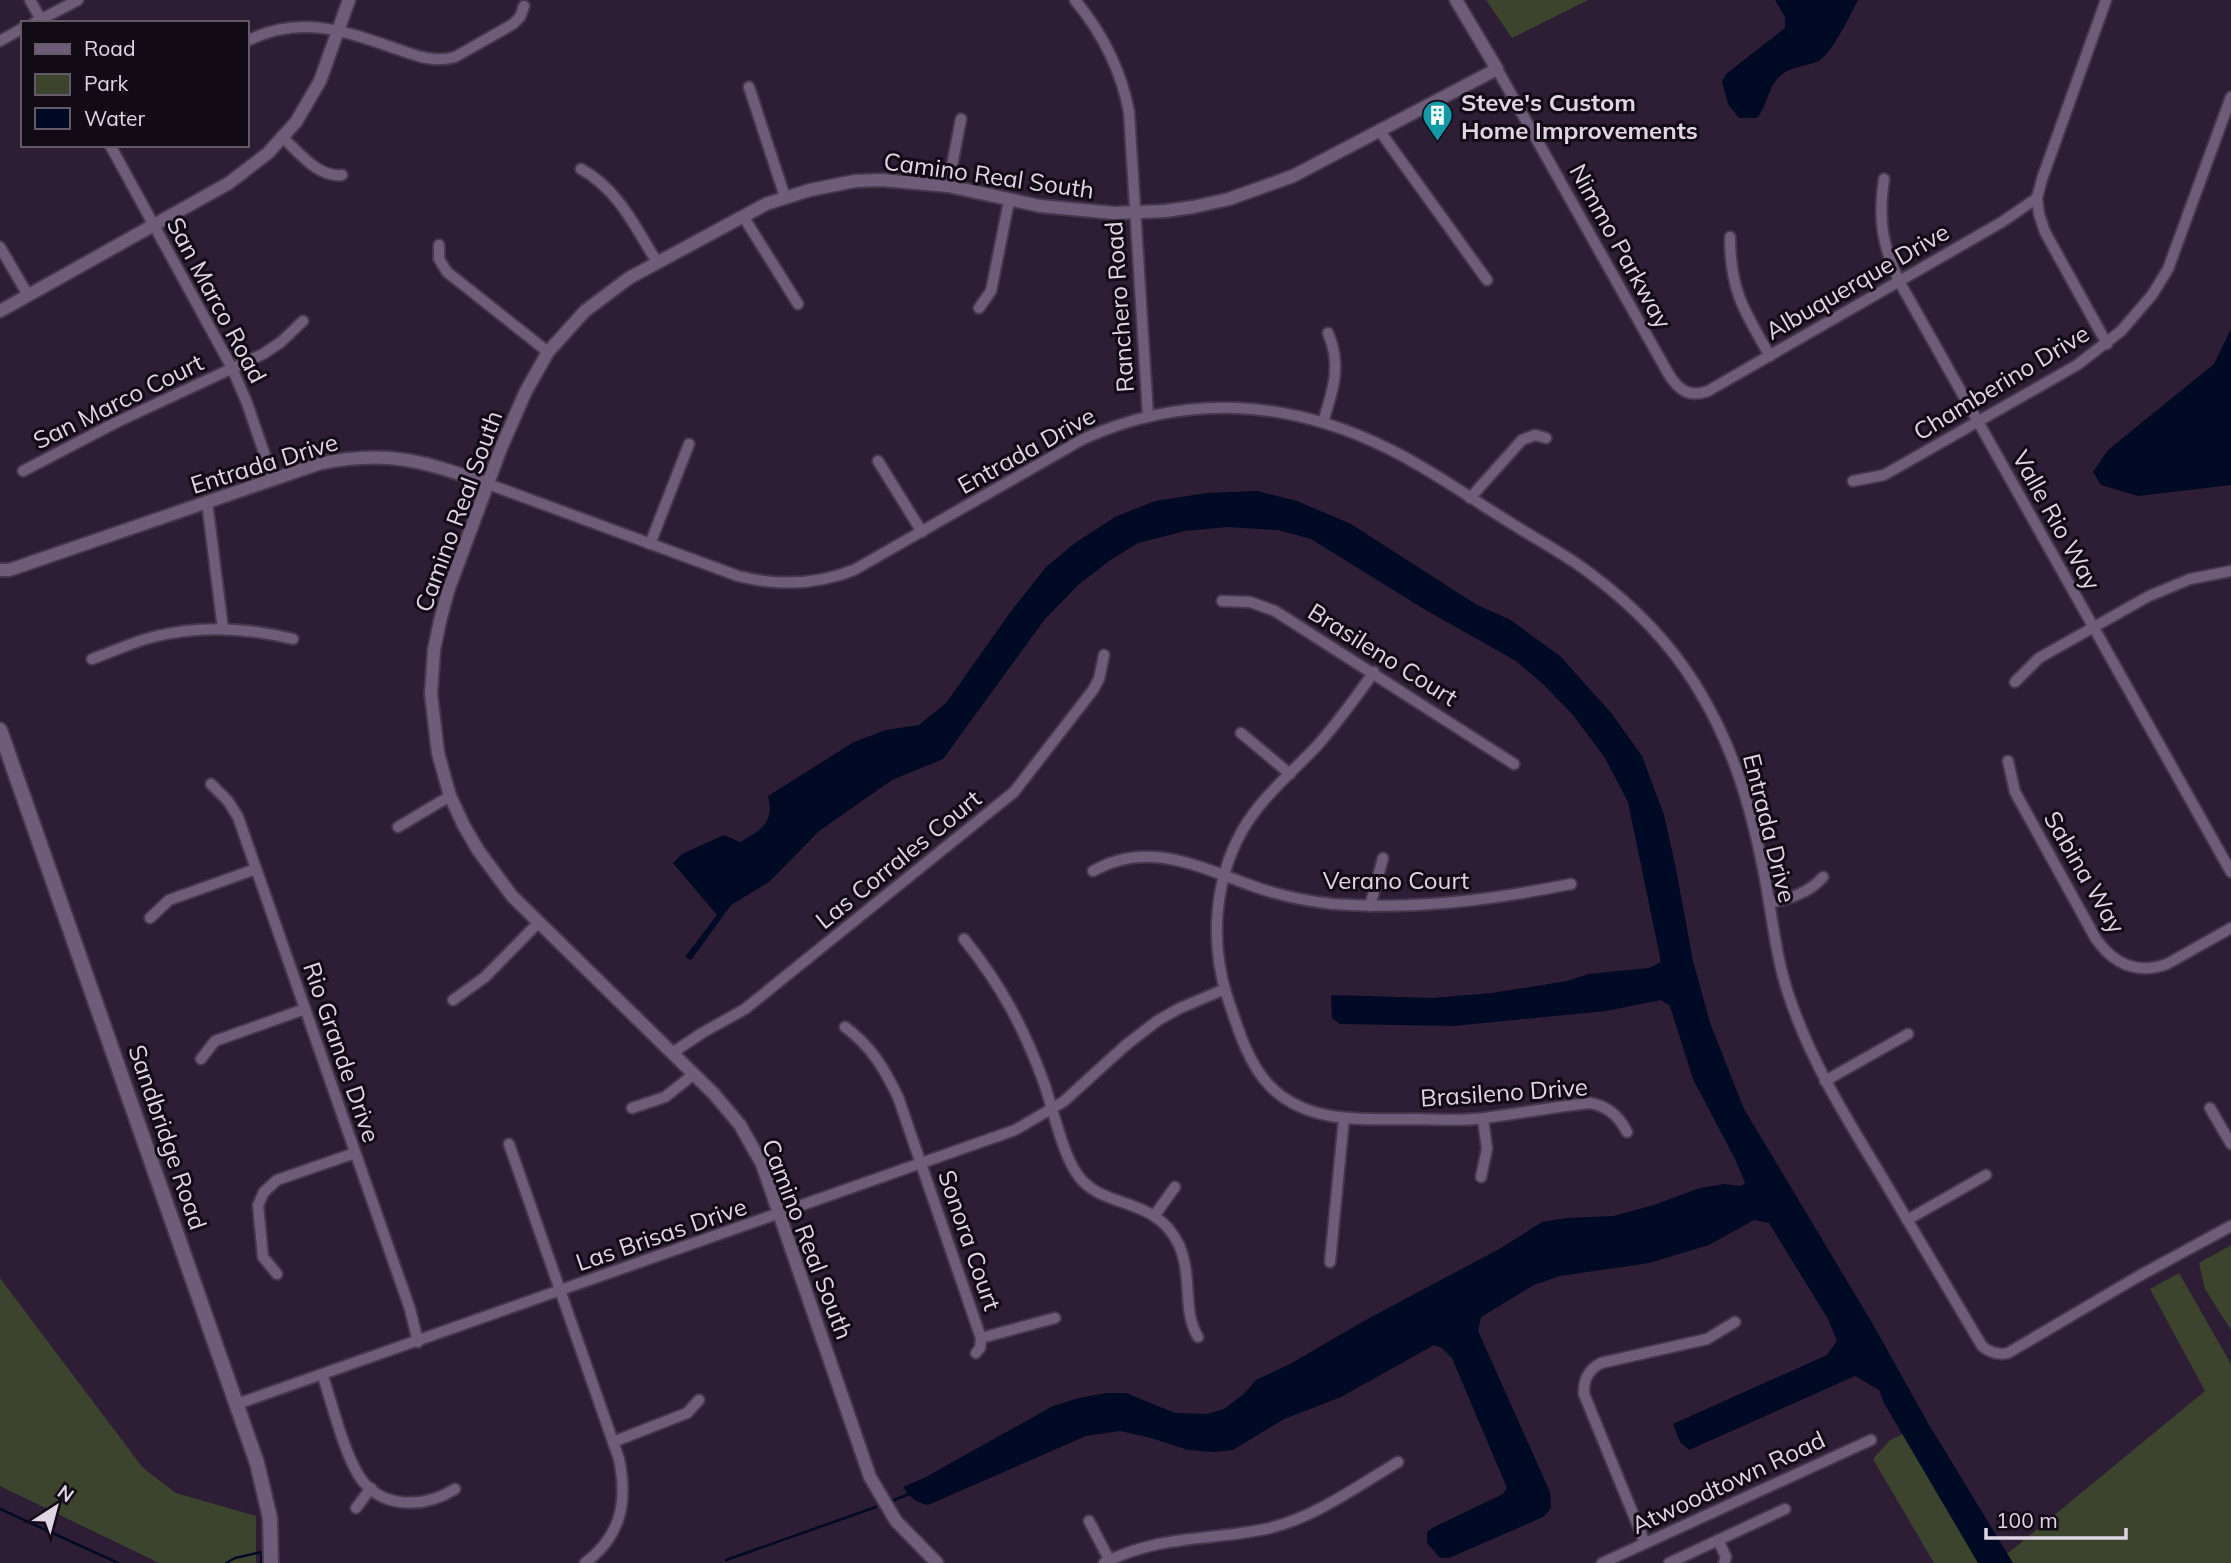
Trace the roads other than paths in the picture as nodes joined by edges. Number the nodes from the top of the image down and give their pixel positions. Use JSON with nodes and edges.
{"nodes":[{"id":1,"x":30,"y":0,"type":"edge"},
{"id":2,"x":78,"y":0,"type":"edge"},
{"id":3,"x":349,"y":0,"type":"edge"},
{"id":4,"x":1075,"y":0,"type":"edge"},
{"id":5,"x":1456,"y":0,"type":"edge"},
{"id":6,"x":2106,"y":0,"type":"edge"},
{"id":7,"x":524,"y":6,"type":"dead end"},
{"id":8,"x":39,"y":21,"type":"edge"},
{"id":9,"x":41,"y":21,"type":"edge"},
{"id":10,"x":21,"y":29,"type":"edge"},
{"id":11,"x":339,"y":30,"type":"junction"},
{"id":12,"x":0,"y":41,"type":"edge"},
{"id":13,"x":248,"y":41,"type":"edge"},
{"id":14,"x":1497,"y":69,"type":"junction"},
{"id":15,"x":749,"y":87,"type":"dead end"},
{"id":16,"x":2231,"y":97,"type":"edge"},
{"id":17,"x":961,"y":119,"type":"dead end"},
{"id":18,"x":1379,"y":130,"type":"junction"},
{"id":19,"x":283,"y":138,"type":"junction"},
{"id":20,"x":111,"y":147,"type":"edge"},
{"id":21,"x":581,"y":169,"type":"dead end"},
{"id":22,"x":342,"y":175,"type":"dead end"},
{"id":23,"x":1884,"y":179,"type":"dead end"},
{"id":24,"x":948,"y":186,"type":"junction"},
{"id":25,"x":785,"y":197,"type":"junction"},
{"id":26,"x":2037,"y":198,"type":"junction"},
{"id":27,"x":1009,"y":201,"type":"junction"},
{"id":28,"x":1134,"y":213,"type":"junction"},
{"id":29,"x":743,"y":216,"type":"junction"},
{"id":30,"x":154,"y":225,"type":"junction"},
{"id":31,"x":1730,"y":237,"type":"dead end"},
{"id":32,"x":439,"y":245,"type":"dead end"},
{"id":33,"x":0,"y":247,"type":"edge"},
{"id":34,"x":657,"y":262,"type":"junction"},
{"id":35,"x":1487,"y":280,"type":"dead end"},
{"id":36,"x":1899,"y":281,"type":"junction"},
{"id":37,"x":28,"y":295,"type":"junction"},
{"id":38,"x":798,"y":304,"type":"dead end"},
{"id":39,"x":979,"y":308,"type":"dead end"},
{"id":40,"x":0,"y":311,"type":"edge"},
{"id":41,"x":303,"y":321,"type":"dead end"},
{"id":42,"x":1328,"y":333,"type":"dead end"},
{"id":43,"x":2107,"y":344,"type":"junction"},
{"id":44,"x":548,"y":352,"type":"junction"},
{"id":45,"x":1770,"y":356,"type":"junction"},
{"id":46,"x":232,"y":368,"type":"junction"},
{"id":47,"x":1694,"y":394,"type":"joint"},
{"id":48,"x":1148,"y":415,"type":"junction"},
{"id":49,"x":1978,"y":421,"type":"junction"},
{"id":50,"x":1324,"y":422,"type":"junction"},
{"id":51,"x":1546,"y":438,"type":"dead end"},
{"id":52,"x":688,"y":444,"type":"dead end"},
{"id":53,"x":878,"y":461,"type":"dead end"},
{"id":54,"x":23,"y":471,"type":"dead end"},
{"id":55,"x":273,"y":479,"type":"junction"},
{"id":56,"x":1853,"y":481,"type":"dead end"},
{"id":57,"x":488,"y":484,"type":"junction"},
{"id":58,"x":1470,"y":498,"type":"junction"},
{"id":59,"x":207,"y":502,"type":"junction"},
{"id":60,"x":922,"y":532,"type":"junction"},
{"id":61,"x":650,"y":544,"type":"junction"},
{"id":62,"x":2231,"y":570,"type":"edge"},
{"id":63,"x":3,"y":572,"type":"edge"},
{"id":64,"x":1222,"y":601,"type":"dead end"},
{"id":65,"x":2093,"y":627,"type":"junction"},
{"id":66,"x":223,"y":629,"type":"junction"},
{"id":67,"x":293,"y":639,"type":"dead end"},
{"id":68,"x":1104,"y":655,"type":"dead end"},
{"id":69,"x":92,"y":659,"type":"dead end"},
{"id":70,"x":1374,"y":672,"type":"junction"},
{"id":71,"x":2015,"y":682,"type":"dead end"},
{"id":72,"x":0,"y":730,"type":"edge"},
{"id":73,"x":1241,"y":733,"type":"dead end"},
{"id":74,"x":2008,"y":761,"type":"dead end"},
{"id":75,"x":1514,"y":764,"type":"dead end"},
{"id":76,"x":1290,"y":774,"type":"junction"},
{"id":77,"x":211,"y":784,"type":"dead end"},
{"id":78,"x":450,"y":796,"type":"junction"},
{"id":79,"x":398,"y":827,"type":"dead end"},
{"id":80,"x":1383,"y":858,"type":"dead end"},
{"id":81,"x":256,"y":869,"type":"junction"},
{"id":82,"x":1093,"y":871,"type":"dead end"},
{"id":83,"x":2231,"y":872,"type":"edge"},
{"id":84,"x":1224,"y":875,"type":"junction"},
{"id":85,"x":1823,"y":877,"type":"dead end"},
{"id":86,"x":1571,"y":884,"type":"dead end"},
{"id":87,"x":1769,"y":903,"type":"junction"},
{"id":88,"x":1370,"y":906,"type":"junction"},
{"id":89,"x":150,"y":918,"type":"dead end"},
{"id":90,"x":539,"y":922,"type":"junction"},
{"id":91,"x":2231,"y":928,"type":"edge"},
{"id":92,"x":964,"y":939,"type":"dead end"},
{"id":93,"x":1225,"y":989,"type":"junction"},
{"id":94,"x":453,"y":1000,"type":"dead end"},
{"id":95,"x":305,"y":1009,"type":"junction"},
{"id":96,"x":845,"y":1027,"type":"dead end"},
{"id":97,"x":1908,"y":1034,"type":"dead end"},
{"id":98,"x":672,"y":1053,"type":"junction"},
{"id":99,"x":201,"y":1059,"type":"dead end"},
{"id":100,"x":694,"y":1074,"type":"junction"},
{"id":101,"x":1825,"y":1081,"type":"junction"},
{"id":102,"x":632,"y":1108,"type":"dead end"},
{"id":103,"x":2210,"y":1108,"type":"dead end"},
{"id":104,"x":1052,"y":1109,"type":"junction"},
{"id":105,"x":1344,"y":1118,"type":"junction"},
{"id":106,"x":1483,"y":1119,"type":"junction"},
{"id":107,"x":1626,"y":1132,"type":"dead end"},
{"id":108,"x":509,"y":1144,"type":"dead end"},
{"id":109,"x":2231,"y":1144,"type":"edge"},
{"id":110,"x":355,"y":1153,"type":"junction"},
{"id":111,"x":921,"y":1164,"type":"junction"},
{"id":112,"x":1986,"y":1175,"type":"dead end"},
{"id":113,"x":1481,"y":1177,"type":"dead end"},
{"id":114,"x":1175,"y":1187,"type":"dead end"},
{"id":115,"x":780,"y":1214,"type":"junction"},
{"id":116,"x":1154,"y":1216,"type":"junction"},
{"id":117,"x":1907,"y":1220,"type":"junction"},
{"id":118,"x":2231,"y":1226,"type":"edge"},
{"id":119,"x":1330,"y":1262,"type":"dead end"},
{"id":120,"x":277,"y":1274,"type":"dead end"},
{"id":121,"x":560,"y":1292,"type":"junction"},
{"id":122,"x":1055,"y":1318,"type":"dead end"},
{"id":123,"x":1735,"y":1322,"type":"dead end"},
{"id":124,"x":981,"y":1338,"type":"junction"},
{"id":125,"x":1198,"y":1338,"type":"dead end"},
{"id":126,"x":418,"y":1342,"type":"junction"},
{"id":127,"x":976,"y":1353,"type":"dead end"},
{"id":128,"x":323,"y":1374,"type":"junction"},
{"id":129,"x":699,"y":1401,"type":"dead end"},
{"id":130,"x":237,"y":1404,"type":"junction"},
{"id":131,"x":1871,"y":1440,"type":"dead end"},
{"id":132,"x":613,"y":1442,"type":"junction"},
{"id":133,"x":1398,"y":1462,"type":"dead end"},
{"id":134,"x":371,"y":1488,"type":"junction"},
{"id":135,"x":455,"y":1489,"type":"dead end"},
{"id":136,"x":356,"y":1508,"type":"dead end"},
{"id":137,"x":1785,"y":1509,"type":"dead end"},
{"id":138,"x":1089,"y":1521,"type":"dead end"},
{"id":139,"x":1718,"y":1540,"type":"junction"},
{"id":140,"x":1645,"y":1544,"type":"junction"},
{"id":141,"x":1108,"y":1562,"type":"edge"},
{"id":142,"x":271,"y":1563,"type":"edge"},
{"id":143,"x":585,"y":1563,"type":"edge"},
{"id":144,"x":937,"y":1563,"type":"edge"},
{"id":145,"x":1602,"y":1563,"type":"edge"},
{"id":146,"x":1669,"y":1563,"type":"edge"},
{"id":147,"x":1724,"y":1563,"type":"edge"}],
"edges":[{"from":1,"to":8,"type":"street"},
{"from":2,"to":9,"type":"street"},
{"from":3,"to":11,"type":"street"},
{"from":4,"to":28,"type":"street","name":"Ranchero Road"},
{"from":5,"to":14,"type":"street","name":"Nimmo Parkway"},
{"from":6,"to":26,"type":"street"},
{"from":7,"to":11,"type":"street"},
{"from":10,"to":12,"type":"street"},
{"from":11,"to":13,"type":"street"},
{"from":11,"to":19,"type":"street"},
{"from":14,"to":18,"type":"street","name":"Camino Real South"},
{"from":14,"to":47,"type":"street","name":"Nimmo Parkway"},
{"from":15,"to":25,"type":"street"},
{"from":16,"to":43,"type":"street","name":"Chamberino Drive"},
{"from":17,"to":24,"type":"street"},
{"from":18,"to":28,"type":"street","name":"Camino Real South"},
{"from":18,"to":35,"type":"street"},
{"from":19,"to":22,"type":"street"},
{"from":19,"to":30,"type":"street"},
{"from":20,"to":30,"type":"street","name":"San Marco Road"},
{"from":21,"to":34,"type":"street"},
{"from":23,"to":36,"type":"street","name":"Valle Rio Way"},
{"from":24,"to":25,"type":"street","name":"Camino Real South"},
{"from":24,"to":27,"type":"street","name":"Camino Real South"},
{"from":25,"to":29,"type":"street","name":"Camino Real South"},
{"from":26,"to":36,"type":"street","name":"Albuquerque Drive"},
{"from":26,"to":43,"type":"street"},
{"from":27,"to":28,"type":"street","name":"Camino Real South"},
{"from":27,"to":39,"type":"street"},
{"from":28,"to":48,"type":"street","name":"Ranchero Road"},
{"from":29,"to":34,"type":"street","name":"Camino Real South"},
{"from":29,"to":38,"type":"street"},
{"from":30,"to":37,"type":"street"},
{"from":30,"to":46,"type":"street","name":"San Marco Road"},
{"from":31,"to":45,"type":"street"},
{"from":32,"to":44,"type":"street"},
{"from":33,"to":37,"type":"street"},
{"from":34,"to":44,"type":"street","name":"Camino Real South"},
{"from":36,"to":45,"type":"street","name":"Albuquerque Drive"},
{"from":36,"to":49,"type":"street","name":"Valle Rio Way"},
{"from":37,"to":40,"type":"street"},
{"from":41,"to":46,"type":"street","name":"San Marco Court"},
{"from":42,"to":50,"type":"street"},
{"from":43,"to":49,"type":"street","name":"Chamberino Drive"},
{"from":44,"to":57,"type":"street","name":"Camino Real South"},
{"from":45,"to":47,"type":"street","name":"Albuquerque Drive"},
{"from":46,"to":54,"type":"street","name":"San Marco Court"},
{"from":46,"to":55,"type":"street","name":"San Marco Road"},
{"from":48,"to":50,"type":"street","name":"Entrada Drive"},
{"from":48,"to":60,"type":"street","name":"Entrada Drive"},
{"from":49,"to":56,"type":"street","name":"Chamberino Drive"},
{"from":49,"to":65,"type":"street","name":"Valle Rio Way"},
{"from":50,"to":58,"type":"street","name":"Entrada Drive"},
{"from":51,"to":58,"type":"street"},
{"from":52,"to":61,"type":"street"},
{"from":53,"to":60,"type":"street"},
{"from":55,"to":57,"type":"street","name":"Entrada Drive"},
{"from":55,"to":59,"type":"street","name":"Entrada Drive"},
{"from":57,"to":61,"type":"street","name":"Entrada Drive"},
{"from":57,"to":78,"type":"street","name":"Camino Real South"},
{"from":58,"to":87,"type":"street","name":"Entrada Drive"},
{"from":59,"to":63,"type":"street","name":"Entrada Drive"},
{"from":59,"to":66,"type":"street"},
{"from":60,"to":61,"type":"street","name":"Entrada Drive"},
{"from":62,"to":65,"type":"street"},
{"from":64,"to":70,"type":"street","name":"Brasileno Court"},
{"from":65,"to":71,"type":"street"},
{"from":65,"to":83,"type":"street","name":"Valle Rio Way"},
{"from":66,"to":67,"type":"street"},
{"from":66,"to":69,"type":"street"},
{"from":68,"to":98,"type":"street","name":"Las Corrales Court"},
{"from":70,"to":75,"type":"street","name":"Brasileno Court"},
{"from":70,"to":76,"type":"street","name":"Brasileno Drive"},
{"from":72,"to":130,"type":"main road","name":"Sandbridge Road"},
{"from":73,"to":76,"type":"street"},
{"from":74,"to":91,"type":"street","name":"Sabina Way"},
{"from":76,"to":84,"type":"street","name":"Brasileno Drive"},
{"from":77,"to":81,"type":"street","name":"Rio Grande Drive"},
{"from":78,"to":79,"type":"street"},
{"from":78,"to":90,"type":"street","name":"Camino Real South"},
{"from":80,"to":88,"type":"street"},
{"from":81,"to":89,"type":"street"},
{"from":81,"to":95,"type":"street","name":"Rio Grande Drive"},
{"from":82,"to":84,"type":"street","name":"Verano Court"},
{"from":84,"to":88,"type":"street","name":"Verano Court"},
{"from":84,"to":93,"type":"street","name":"Brasileno Drive"},
{"from":85,"to":87,"type":"street"},
{"from":86,"to":88,"type":"street","name":"Verano Court"},
{"from":87,"to":101,"type":"street","name":"Entrada Drive"},
{"from":90,"to":94,"type":"street"},
{"from":90,"to":98,"type":"street","name":"Camino Real South"},
{"from":92,"to":104,"type":"street"},
{"from":93,"to":104,"type":"street","name":"Las Brisas Drive"},
{"from":93,"to":105,"type":"street","name":"Brasileno Drive"},
{"from":95,"to":99,"type":"street"},
{"from":95,"to":110,"type":"street","name":"Rio Grande Drive"},
{"from":96,"to":111,"type":"street","name":"Sonora Court"},
{"from":97,"to":101,"type":"street"},
{"from":98,"to":100,"type":"street","name":"Camino Real South"},
{"from":100,"to":102,"type":"street"},
{"from":100,"to":115,"type":"street","name":"Camino Real South"},
{"from":101,"to":117,"type":"street","name":"Entrada Drive"},
{"from":103,"to":109,"type":"street"},
{"from":104,"to":111,"type":"street","name":"Las Brisas Drive"},
{"from":104,"to":116,"type":"street"},
{"from":105,"to":106,"type":"street","name":"Brasileno Drive"},
{"from":105,"to":119,"type":"street"},
{"from":106,"to":107,"type":"street","name":"Brasileno Drive"},
{"from":106,"to":113,"type":"street"},
{"from":108,"to":121,"type":"street"},
{"from":110,"to":120,"type":"street"},
{"from":110,"to":126,"type":"street","name":"Rio Grande Drive"},
{"from":111,"to":115,"type":"street","name":"Las Brisas Drive"},
{"from":111,"to":124,"type":"street","name":"Sonora Court"},
{"from":112,"to":117,"type":"street"},
{"from":114,"to":116,"type":"street"},
{"from":115,"to":121,"type":"street","name":"Las Brisas Drive"},
{"from":115,"to":144,"type":"street","name":"Camino Real South"},
{"from":116,"to":125,"type":"street"},
{"from":117,"to":118,"type":"street","name":"Entrada Drive"},
{"from":121,"to":126,"type":"street","name":"Las Brisas Drive"},
{"from":121,"to":132,"type":"street"},
{"from":122,"to":124,"type":"street","name":"Sonora Court"},
{"from":123,"to":140,"type":"street"},
{"from":124,"to":127,"type":"street"},
{"from":126,"to":128,"type":"street","name":"Las Brisas Drive"},
{"from":128,"to":130,"type":"street","name":"Las Brisas Drive"},
{"from":128,"to":134,"type":"street"},
{"from":129,"to":132,"type":"street"},
{"from":130,"to":142,"type":"main road","name":"Sandbridge Road"},
{"from":131,"to":140,"type":"street","name":"Atwoodtown Road"},
{"from":132,"to":143,"type":"street"},
{"from":133,"to":141,"type":"street"},
{"from":134,"to":135,"type":"street"},
{"from":134,"to":136,"type":"street"},
{"from":137,"to":139,"type":"street"},
{"from":138,"to":141,"type":"street"},
{"from":139,"to":146,"type":"street"},
{"from":139,"to":147,"type":"street"},
{"from":140,"to":145,"type":"street","name":"Atwoodtown Road"}]}
